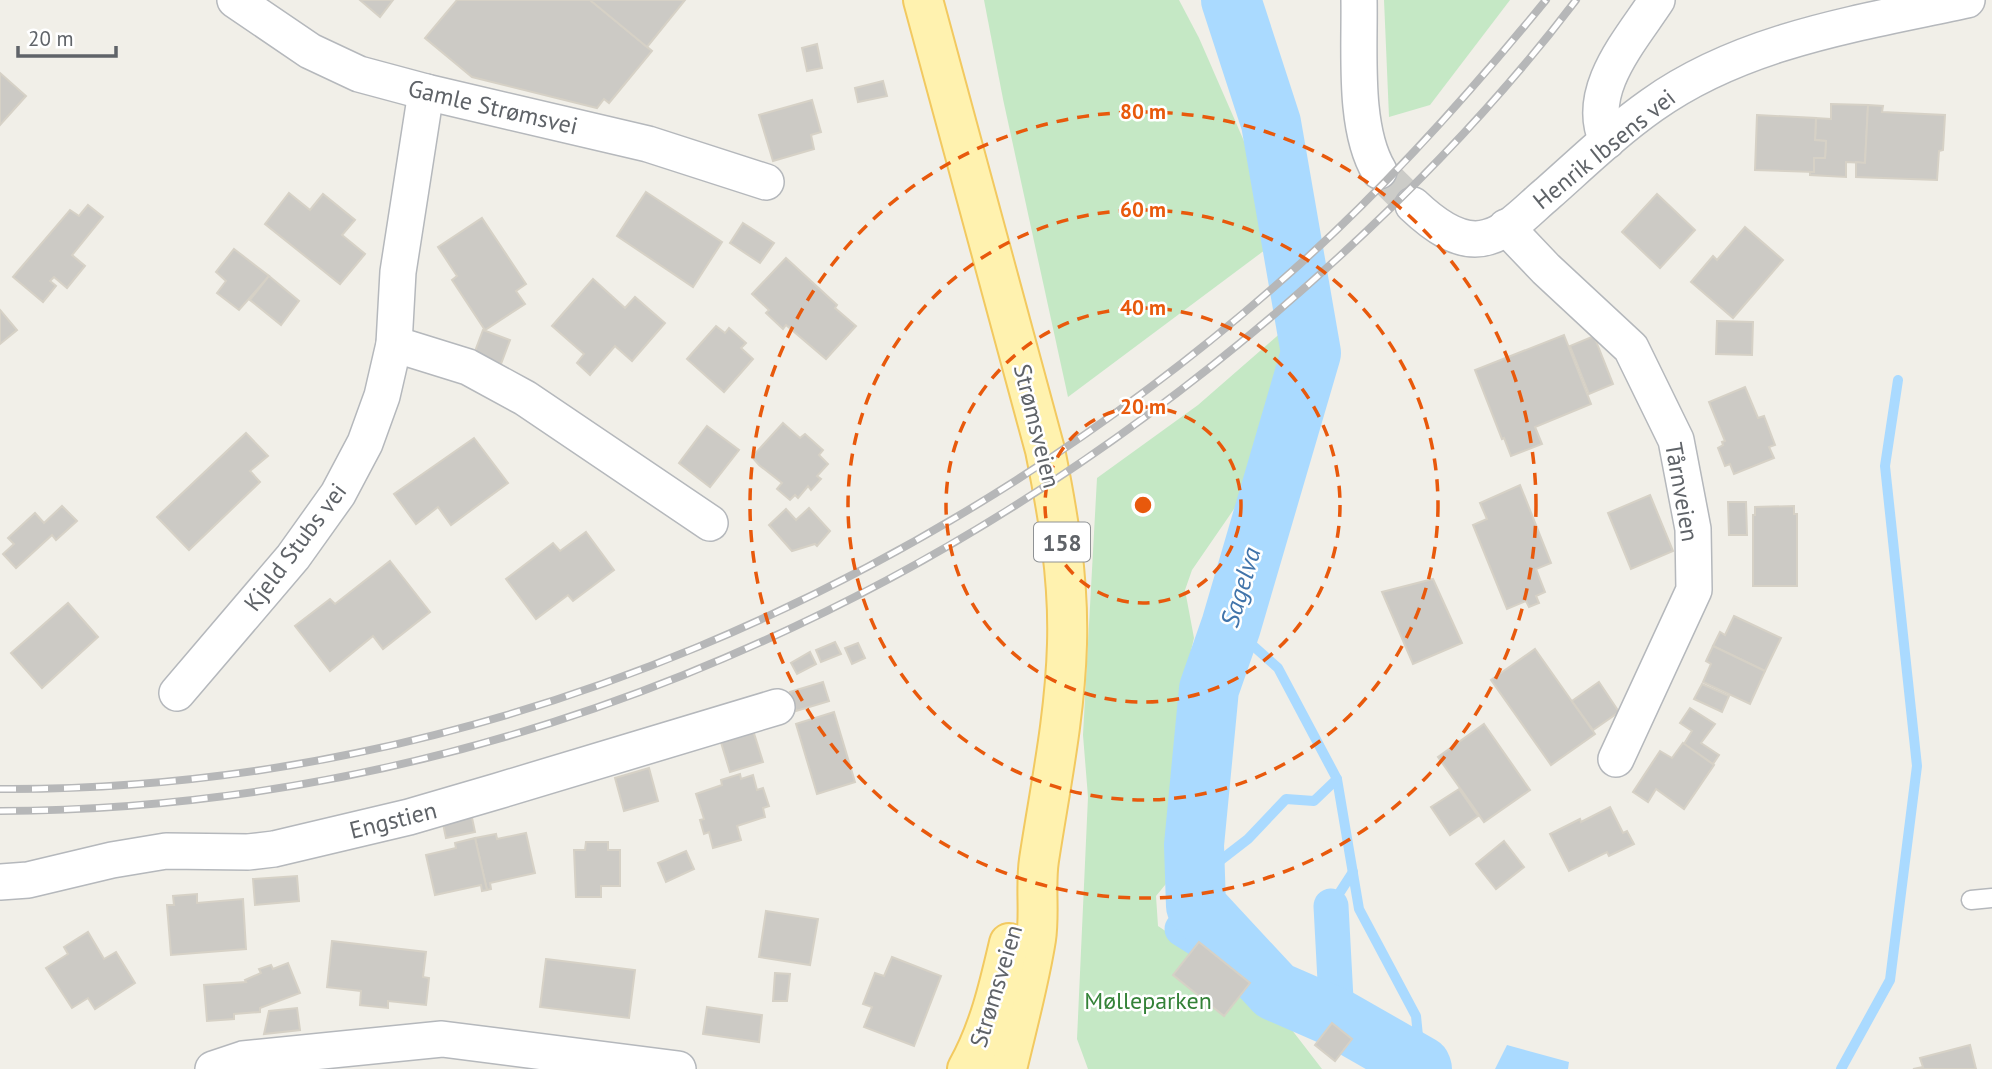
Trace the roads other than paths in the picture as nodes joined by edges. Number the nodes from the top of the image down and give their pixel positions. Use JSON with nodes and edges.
{"nodes":[{"id":1,"x":235,"y":0,"type":"edge"},
{"id":2,"x":923,"y":0,"type":"edge"},
{"id":3,"x":1359,"y":0,"type":"edge"},
{"id":4,"x":1657,"y":0,"type":"edge"},
{"id":5,"x":1967,"y":0,"type":"edge"},
{"id":6,"x":426,"y":92,"type":"junction"},
{"id":7,"x":1606,"y":141,"type":"junction"},
{"id":8,"x":1379,"y":170,"type":"tunnel mouth"},
{"id":9,"x":766,"y":182,"type":"dead end"},
{"id":10,"x":1413,"y":205,"type":"tunnel mouth"},
{"id":11,"x":1506,"y":228,"type":"junction"},
{"id":12,"x":394,"y":344,"type":"junction"},
{"id":13,"x":710,"y":523,"type":"dead end"},
{"id":14,"x":177,"y":693,"type":"dead end"},
{"id":15,"x":777,"y":707,"type":"dead end"},
{"id":16,"x":1616,"y":759,"type":"dead end"},
{"id":17,"x":1039,"y":863,"type":"junction"},
{"id":18,"x":0,"y":882,"type":"edge"},
{"id":19,"x":1992,"y":898,"type":"edge"},
{"id":20,"x":1971,"y":900,"type":"dead end"},
{"id":21,"x":214,"y":1069,"type":"edge"},
{"id":22,"x":678,"y":1069,"type":"edge"},
{"id":23,"x":967,"y":1069,"type":"edge"},
{"id":24,"x":1007,"y":1069,"type":"edge"}],
"edges":[{"from":1,"to":6,"type":"street","name":"Gamle Strømsvei"},
{"from":2,"to":17,"type":"main road","name":"Strømsveien","number":"158"},
{"from":3,"to":8,"type":"street"},
{"from":4,"to":7,"type":"street"},
{"from":5,"to":7,"type":"street","name":"Henrik Ibsens vei"},
{"from":6,"to":9,"type":"street","name":"Gamle Strømsvei"},
{"from":6,"to":12,"type":"street","name":"Kjeld Stubs vei"},
{"from":7,"to":11,"type":"street","name":"Henrik Ibsens vei"},
{"from":10,"to":11,"type":"street","name":"Henrik Ibsens vei"},
{"from":11,"to":16,"type":"street","name":"Tårnveien"},
{"from":12,"to":13,"type":"street"},
{"from":12,"to":14,"type":"street","name":"Kjeld Stubs vei"},
{"from":15,"to":18,"type":"street","name":"Engstien"},
{"from":17,"to":23,"type":"main road","name":"Strømsveien","number":"158"},
{"from":17,"to":24,"type":"main road","name":"Strømsveien","number":"158"},
{"from":19,"to":20,"type":"lane"},
{"from":21,"to":22,"type":"street"}]}
